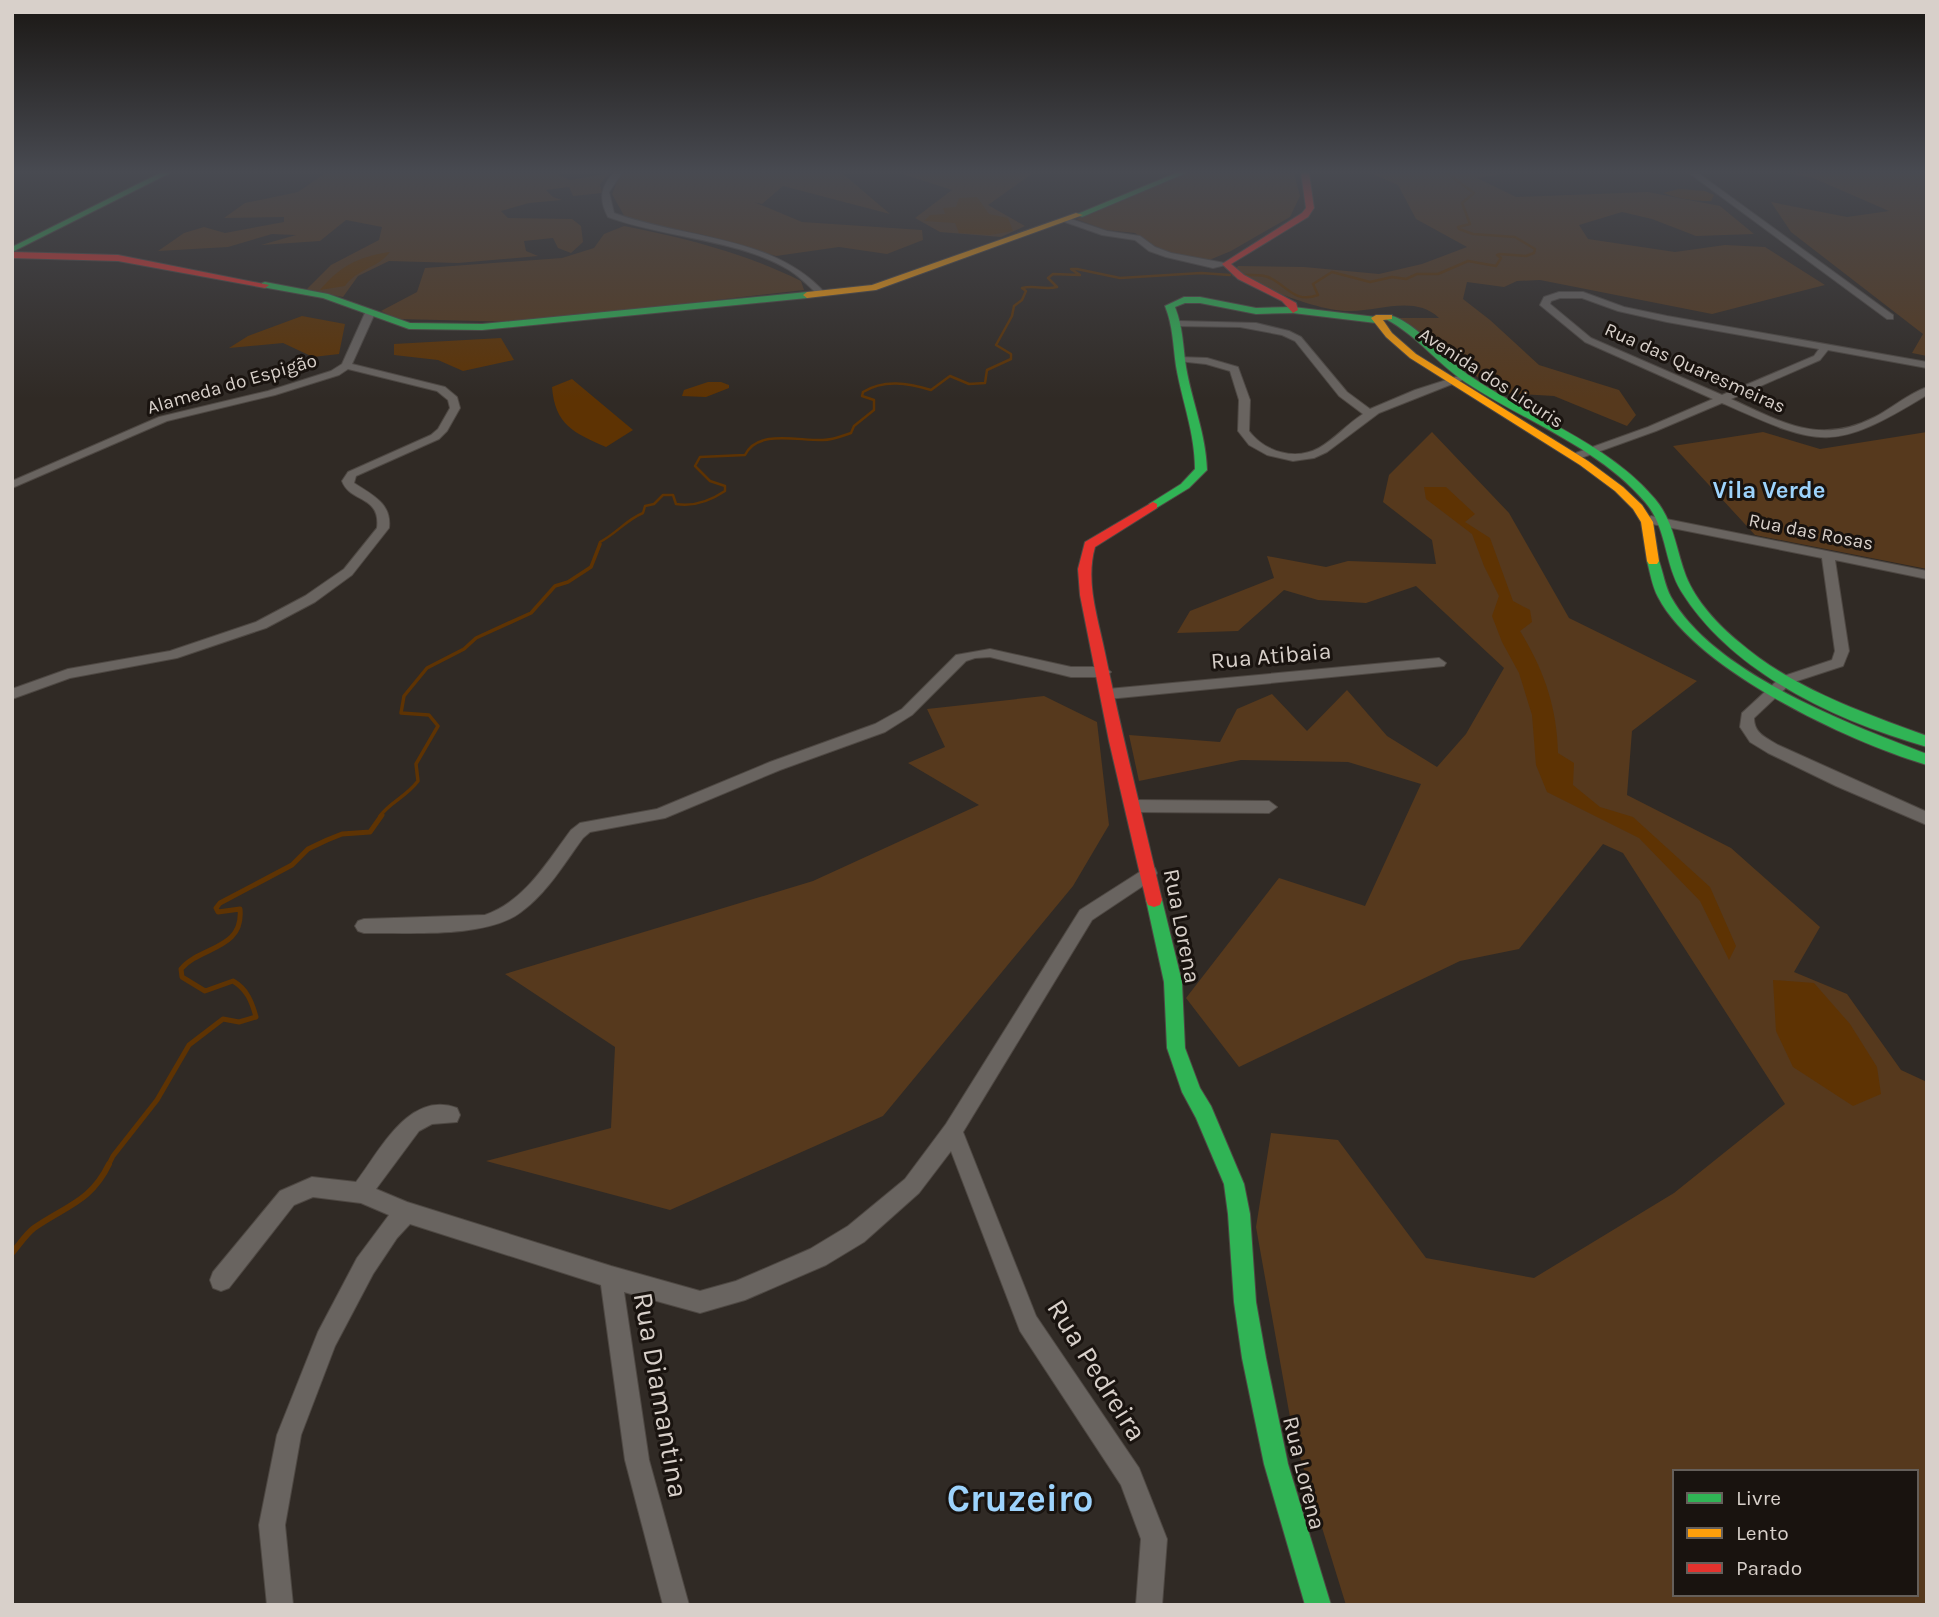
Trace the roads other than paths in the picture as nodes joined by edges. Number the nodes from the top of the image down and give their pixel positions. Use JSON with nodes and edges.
{"nodes":[{"id":1,"x":734,"y":248,"type":"edge"},
{"id":2,"x":987,"y":248,"type":"edge"},
{"id":3,"x":1151,"y":248,"type":"edge"},
{"id":4,"x":1254,"y":248,"type":"edge"},
{"id":5,"x":1797,"y":248,"type":"edge"},
{"id":6,"x":12,"y":253,"type":"edge"},
{"id":7,"x":1226,"y":264,"type":"junction"},
{"id":8,"x":821,"y":293,"type":"junction"},
{"id":9,"x":1293,"y":310,"type":"junction"},
{"id":10,"x":370,"y":313,"type":"junction"},
{"id":11,"x":1891,"y":317,"type":"dead end"},
{"id":12,"x":1376,"y":320,"type":"joint"},
{"id":13,"x":1178,"y":324,"type":"junction"},
{"id":14,"x":1826,"y":347,"type":"junction"},
{"id":15,"x":1181,"y":359,"type":"junction"},
{"id":16,"x":346,"y":366,"type":"junction"},
{"id":17,"x":1925,"y":367,"type":"edge"},
{"id":18,"x":1458,"y":379,"type":"junction"},
{"id":19,"x":1927,"y":390,"type":"edge"},
{"id":20,"x":1719,"y":399,"type":"junction"},
{"id":21,"x":1370,"y":414,"type":"junction"},
{"id":22,"x":1582,"y":454,"type":"junction"},
{"id":23,"x":12,"y":485,"type":"edge"},
{"id":24,"x":1646,"y":519,"type":"junction"},
{"id":25,"x":1667,"y":523,"type":"junction"},
{"id":26,"x":1828,"y":554,"type":"junction"},
{"id":27,"x":1927,"y":575,"type":"edge"},
{"id":28,"x":1439,"y":663,"type":"dead end"},
{"id":29,"x":1104,"y":672,"type":"junction"},
{"id":30,"x":1786,"y":680,"type":"junction"},
{"id":31,"x":1773,"y":692,"type":"junction"},
{"id":32,"x":12,"y":694,"type":"edge"},
{"id":33,"x":1108,"y":694,"type":"junction"},
{"id":34,"x":1927,"y":742,"type":"edge"},
{"id":35,"x":1927,"y":760,"type":"edge"},
{"id":36,"x":1133,"y":806,"type":"junction"},
{"id":37,"x":1269,"y":807,"type":"dead end"},
{"id":38,"x":1927,"y":818,"type":"edge"},
{"id":39,"x":1149,"y":873,"type":"junction"},
{"id":40,"x":365,"y":926,"type":"dead end"},
{"id":41,"x":450,"y":1115,"type":"dead end"},
{"id":42,"x":953,"y":1131,"type":"junction"},
{"id":43,"x":361,"y":1193,"type":"junction"},
{"id":44,"x":407,"y":1212,"type":"junction"},
{"id":45,"x":611,"y":1277,"type":"junction"},
{"id":46,"x":221,"y":1280,"type":"dead end"},
{"id":47,"x":280,"y":1605,"type":"edge"},
{"id":48,"x":676,"y":1605,"type":"edge"},
{"id":49,"x":1149,"y":1605,"type":"edge"},
{"id":50,"x":1318,"y":1605,"type":"edge"}],
"edges":[{"from":1,"to":8,"type":"street"},
{"from":2,"to":8,"type":"street"},
{"from":3,"to":7,"type":"street"},
{"from":4,"to":7,"type":"street"},
{"from":5,"to":11,"type":"street"},
{"from":6,"to":10,"type":"street"},
{"from":7,"to":9,"type":"street"},
{"from":8,"to":10,"type":"street"},
{"from":9,"to":12,"type":"street","name":"Rua Lorena"},
{"from":9,"to":13,"type":"street","name":"Rua Lorena"},
{"from":10,"to":16,"type":"street"},
{"from":12,"to":18,"type":"street","name":"Avenida dos Licuris"},
{"from":13,"to":15,"type":"street","name":"Rua Lorena"},
{"from":13,"to":21,"type":"street"},
{"from":14,"to":17,"type":"street","name":"Rua das Quaresmeiras"},
{"from":14,"to":20,"type":"street"},
{"from":14,"to":20,"type":"street","name":"Rua das Quaresmeiras"},
{"from":15,"to":21,"type":"street"},
{"from":15,"to":29,"type":"street","name":"Rua Lorena"},
{"from":16,"to":23,"type":"street","name":"Alameda do Espigão"},
{"from":16,"to":32,"type":"street"},
{"from":18,"to":21,"type":"street"},
{"from":18,"to":22,"type":"street","name":"Avenida dos Licuris"},
{"from":19,"to":20,"type":"street","name":"Rua das Quaresmeiras"},
{"from":20,"to":22,"type":"street"},
{"from":22,"to":24,"type":"street","name":"Avenida dos Licuris"},
{"from":22,"to":25,"type":"street","name":"Avenida dos Licuris"},
{"from":24,"to":25,"type":"street","name":"Rua das Rosas"},
{"from":24,"to":31,"type":"street"},
{"from":25,"to":26,"type":"street","name":"Rua das Rosas"},
{"from":25,"to":30,"type":"street","name":"Avenida dos Licuris"},
{"from":26,"to":27,"type":"street","name":"Rua das Rosas"},
{"from":26,"to":30,"type":"street"},
{"from":28,"to":33,"type":"street","name":"Rua Atibaia"},
{"from":29,"to":33,"type":"street","name":"Rua Lorena"},
{"from":29,"to":40,"type":"street"},
{"from":30,"to":31,"type":"street"},
{"from":30,"to":34,"type":"street","name":"Avenida dos Licuris"},
{"from":31,"to":35,"type":"street"},
{"from":31,"to":38,"type":"street"},
{"from":33,"to":36,"type":"street","name":"Rua Lorena"},
{"from":36,"to":37,"type":"street"},
{"from":36,"to":39,"type":"street","name":"Rua Lorena"},
{"from":39,"to":42,"type":"street"},
{"from":39,"to":50,"type":"street","name":"Rua Lorena"},
{"from":41,"to":43,"type":"street"},
{"from":42,"to":45,"type":"street"},
{"from":42,"to":49,"type":"street","name":"Rua Pedreira"},
{"from":43,"to":44,"type":"street"},
{"from":43,"to":46,"type":"street"},
{"from":44,"to":45,"type":"street"},
{"from":44,"to":47,"type":"street"},
{"from":45,"to":48,"type":"street","name":"Rua Diamantina"}]}
